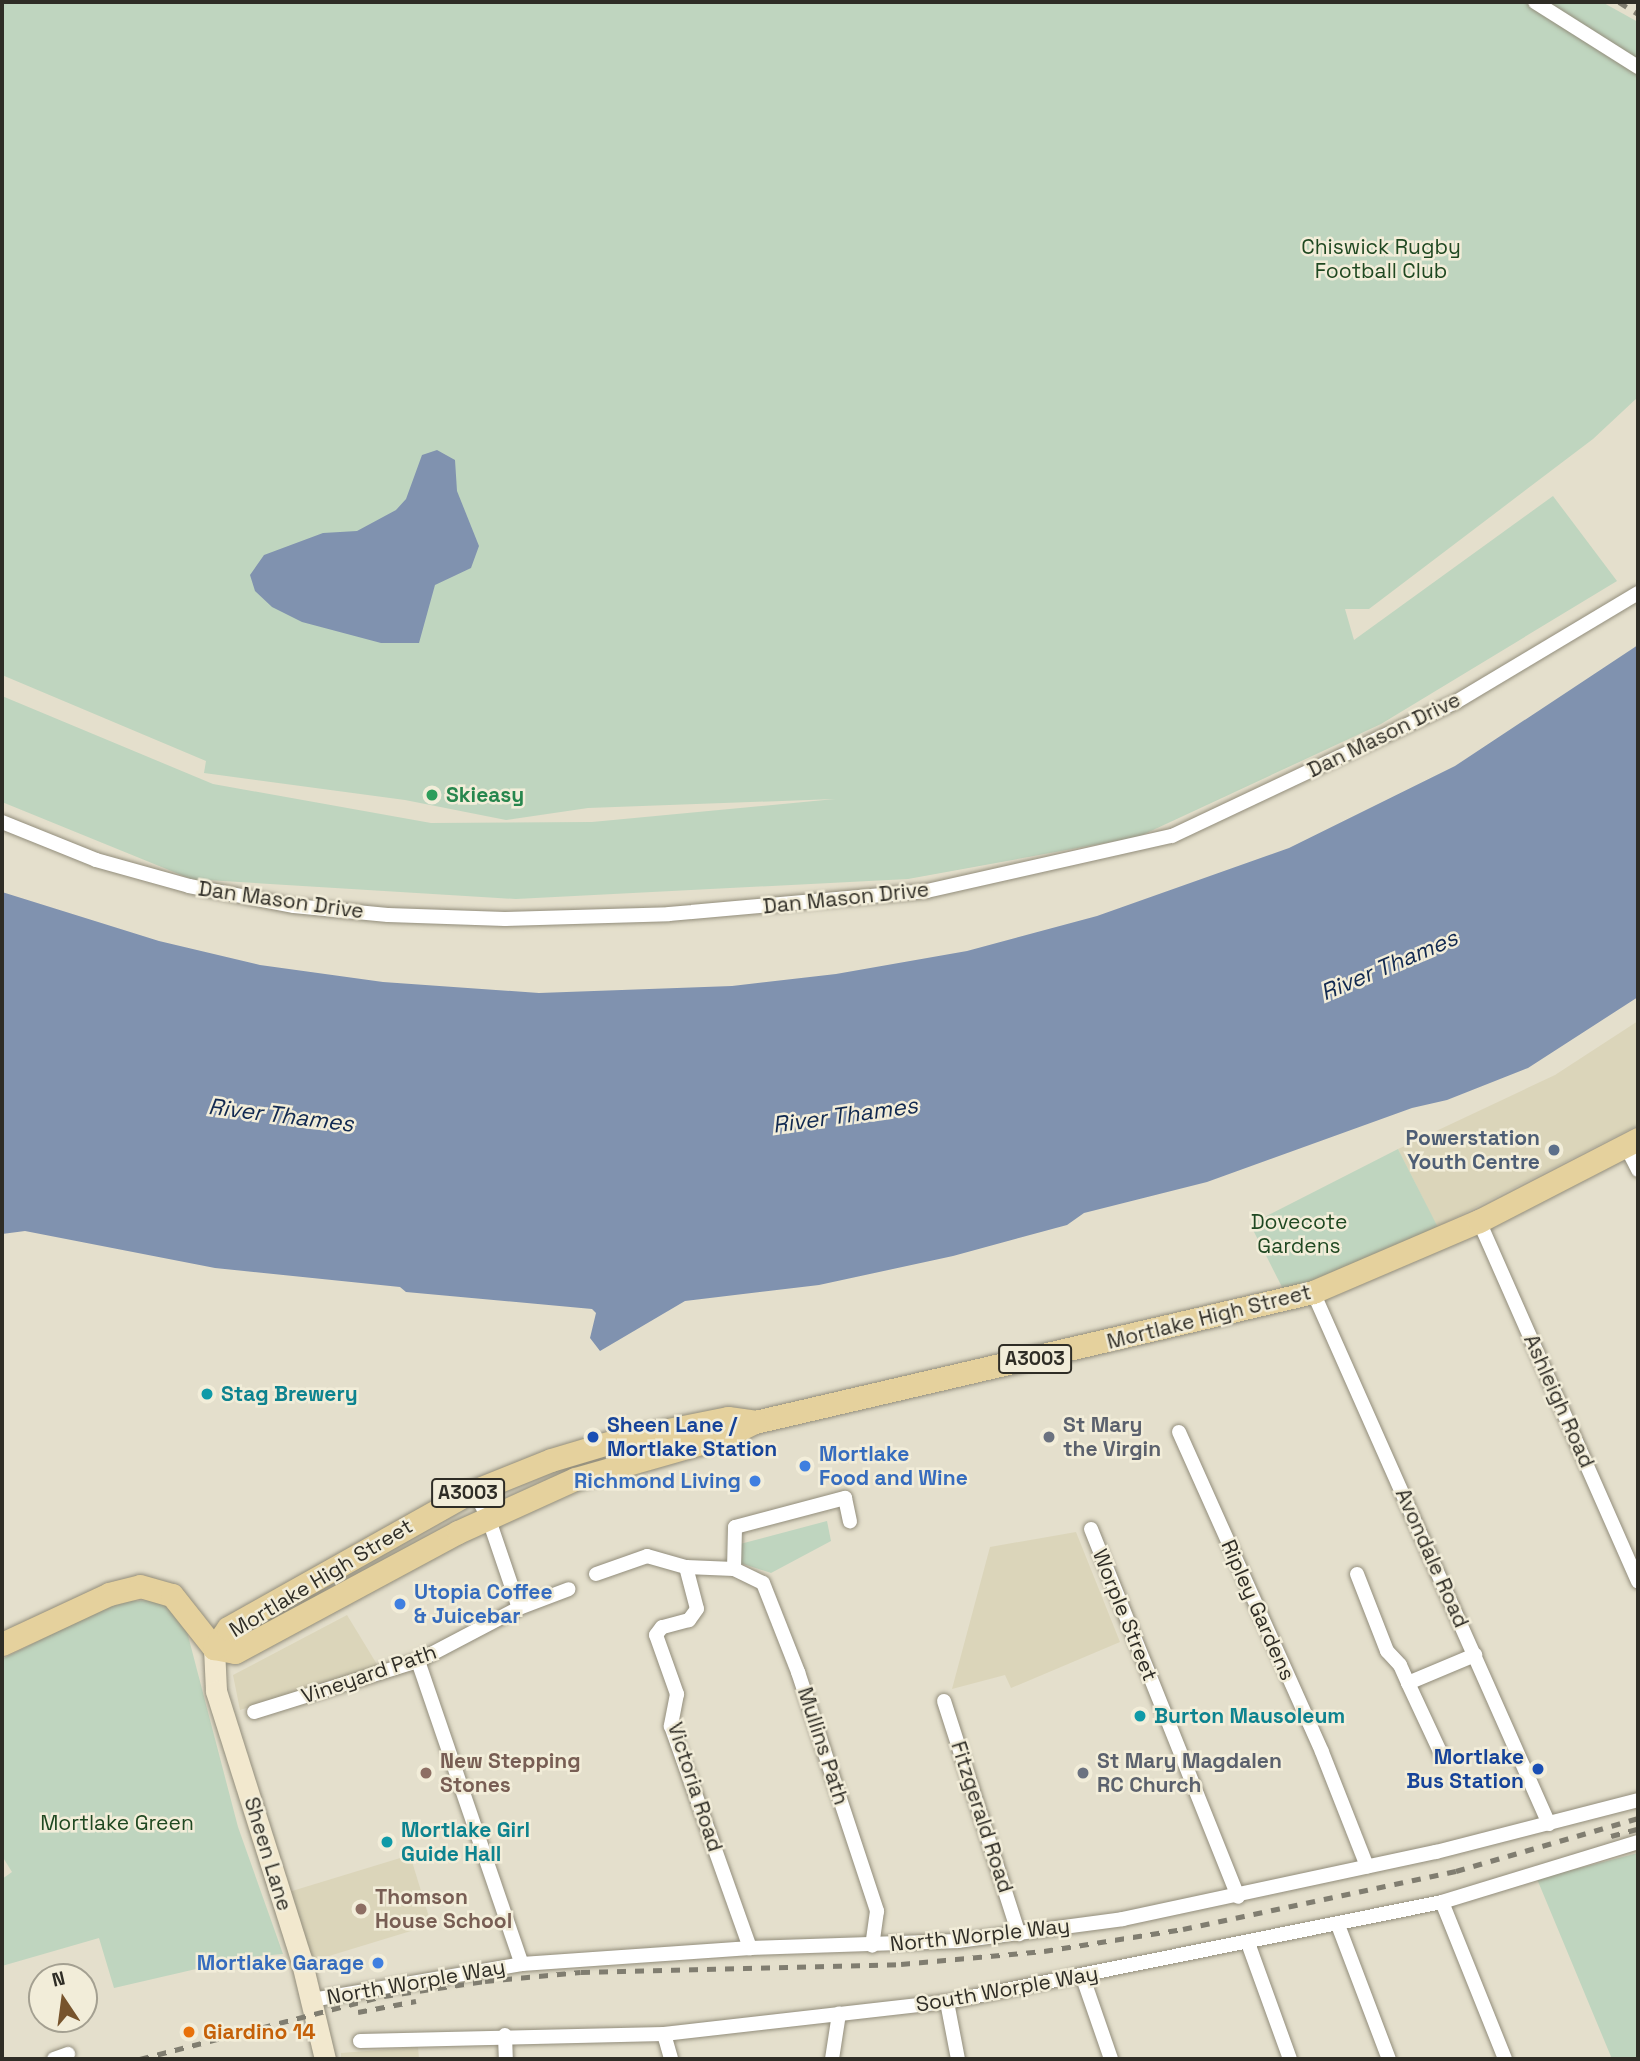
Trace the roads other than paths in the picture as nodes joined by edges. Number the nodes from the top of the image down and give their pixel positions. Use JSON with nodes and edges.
{"nodes":[{"id":1,"x":1535,"y":2,"type":"edge"},
{"id":2,"x":1638,"y":67,"type":"edge"},
{"id":3,"x":1638,"y":593,"type":"edge"},
{"id":4,"x":2,"y":822,"type":"edge"},
{"id":5,"x":1632,"y":1143,"type":"edge"},
{"id":6,"x":1638,"y":1170,"type":"edge"},
{"id":7,"x":1479,"y":1221,"type":"junction"},
{"id":8,"x":1313,"y":1292,"type":"junction"},
{"id":9,"x":755,"y":1422,"type":"junction"},
{"id":10,"x":1179,"y":1432,"type":"dead end"},
{"id":11,"x":474,"y":1491,"type":"junction"},
{"id":12,"x":488,"y":1517,"type":"junction"},
{"id":13,"x":850,"y":1521,"type":"dead end"},
{"id":14,"x":1091,"y":1529,"type":"dead end"},
{"id":15,"x":686,"y":1567,"type":"junction"},
{"id":16,"x":734,"y":1569,"type":"junction"},
{"id":17,"x":596,"y":1574,"type":"dead end"},
{"id":18,"x":1357,"y":1574,"type":"dead end"},
{"id":19,"x":1638,"y":1581,"type":"edge"},
{"id":20,"x":569,"y":1589,"type":"dead end"},
{"id":21,"x":519,"y":1608,"type":"junction"},
{"id":22,"x":2,"y":1644,"type":"edge"},
{"id":23,"x":214,"y":1648,"type":"junction"},
{"id":24,"x":1475,"y":1655,"type":"junction"},
{"id":25,"x":418,"y":1661,"type":"junction"},
{"id":26,"x":1408,"y":1684,"type":"junction"},
{"id":27,"x":944,"y":1701,"type":"dead end"},
{"id":28,"x":254,"y":1712,"type":"dead end"},
{"id":29,"x":1442,"y":1756,"type":"dead end"},
{"id":30,"x":1638,"y":1800,"type":"edge"},
{"id":31,"x":1549,"y":1824,"type":"junction"},
{"id":32,"x":1638,"y":1842,"type":"edge"},
{"id":33,"x":1367,"y":1866,"type":"junction"},
{"id":34,"x":1238,"y":1897,"type":"junction"},
{"id":35,"x":1442,"y":1902,"type":"junction"},
{"id":36,"x":1338,"y":1924,"type":"junction"},
{"id":37,"x":1019,"y":1934,"type":"junction"},
{"id":38,"x":1248,"y":1943,"type":"junction"},
{"id":39,"x":872,"y":1946,"type":"junction"},
{"id":40,"x":750,"y":1948,"type":"junction"},
{"id":41,"x":522,"y":1964,"type":"junction"},
{"id":42,"x":1083,"y":1978,"type":"junction"},
{"id":43,"x":312,"y":2000,"type":"junction"},
{"id":44,"x":947,"y":2002,"type":"junction"},
{"id":45,"x":839,"y":2014,"type":"junction"},
{"id":46,"x":664,"y":2034,"type":"junction"},
{"id":47,"x":505,"y":2035,"type":"junction"},
{"id":48,"x":360,"y":2041,"type":"dead end"},
{"id":49,"x":325,"y":2059,"type":"edge"},
{"id":50,"x":506,"y":2059,"type":"edge"},
{"id":51,"x":671,"y":2059,"type":"edge"},
{"id":52,"x":832,"y":2059,"type":"edge"},
{"id":53,"x":958,"y":2059,"type":"edge"},
{"id":54,"x":1111,"y":2059,"type":"edge"},
{"id":55,"x":1290,"y":2059,"type":"edge"},
{"id":56,"x":1389,"y":2059,"type":"edge"},
{"id":57,"x":1505,"y":2059,"type":"edge"}],
"edges":[{"from":1,"to":2,"type":"street"},
{"from":3,"to":4,"type":"street","name":"Dan Mason Drive"},
{"from":5,"to":6,"type":"street"},
{"from":5,"to":7,"type":"main road","name":"Mortlake High Street","number":"A3003"},
{"from":7,"to":8,"type":"main road","name":"Mortlake High Street","number":"A3003"},
{"from":7,"to":19,"type":"street","name":"Ashleigh Road"},
{"from":8,"to":9,"type":"main road","name":"Mortlake High Street","number":"A3003"},
{"from":8,"to":24,"type":"street","name":"Avondale Road"},
{"from":9,"to":11,"type":"main road","name":"Mortlake High Street","number":"A3003"},
{"from":9,"to":12,"type":"main road","name":"Mortlake High Street","number":"A3003"},
{"from":10,"to":33,"type":"street","name":"Ripley Gardens"},
{"from":11,"to":12,"type":"street"},
{"from":11,"to":23,"type":"main road","name":"Mortlake High Street","number":"A3003"},
{"from":12,"to":21,"type":"street"},
{"from":12,"to":23,"type":"main road","name":"Mortlake High Street","number":"A3003"},
{"from":13,"to":16,"type":"street"},
{"from":14,"to":34,"type":"street","name":"Worple Street"},
{"from":15,"to":16,"type":"street"},
{"from":15,"to":17,"type":"street"},
{"from":15,"to":40,"type":"street","name":"Victoria Road"},
{"from":16,"to":39,"type":"street","name":"Mullins Path"},
{"from":18,"to":26,"type":"street"},
{"from":20,"to":21,"type":"street","name":"Vineyard Path"},
{"from":21,"to":25,"type":"street","name":"Vineyard Path"},
{"from":22,"to":23,"type":"main road"},
{"from":23,"to":43,"type":"main road","name":"Sheen Lane"},
{"from":24,"to":26,"type":"street"},
{"from":24,"to":31,"type":"street","name":"Avondale Road"},
{"from":25,"to":28,"type":"street","name":"Vineyard Path"},
{"from":25,"to":41,"type":"street"},
{"from":26,"to":29,"type":"street"},
{"from":27,"to":37,"type":"street","name":"Fitzgerald Road"},
{"from":30,"to":31,"type":"street","name":"North Worple Way"},
{"from":31,"to":33,"type":"street","name":"North Worple Way"},
{"from":32,"to":35,"type":"street","name":"South Worple Way"},
{"from":33,"to":34,"type":"street","name":"North Worple Way"},
{"from":34,"to":37,"type":"street","name":"North Worple Way"},
{"from":35,"to":36,"type":"street","name":"South Worple Way"},
{"from":35,"to":57,"type":"street"},
{"from":36,"to":38,"type":"street","name":"South Worple Way"},
{"from":36,"to":56,"type":"street"},
{"from":37,"to":39,"type":"street","name":"North Worple Way"},
{"from":38,"to":42,"type":"street","name":"South Worple Way"},
{"from":38,"to":55,"type":"street"},
{"from":39,"to":40,"type":"street","name":"North Worple Way"},
{"from":40,"to":41,"type":"street","name":"North Worple Way"},
{"from":41,"to":43,"type":"street","name":"North Worple Way"},
{"from":42,"to":44,"type":"street","name":"South Worple Way"},
{"from":42,"to":54,"type":"street"},
{"from":43,"to":49,"type":"main road","name":"Sheen Lane"},
{"from":44,"to":45,"type":"street","name":"South Worple Way"},
{"from":44,"to":53,"type":"street"},
{"from":45,"to":46,"type":"street","name":"South Worple Way"},
{"from":45,"to":52,"type":"street"},
{"from":46,"to":47,"type":"street","name":"South Worple Way"},
{"from":46,"to":51,"type":"street"},
{"from":47,"to":48,"type":"street","name":"South Worple Way"},
{"from":47,"to":50,"type":"street"}]}
